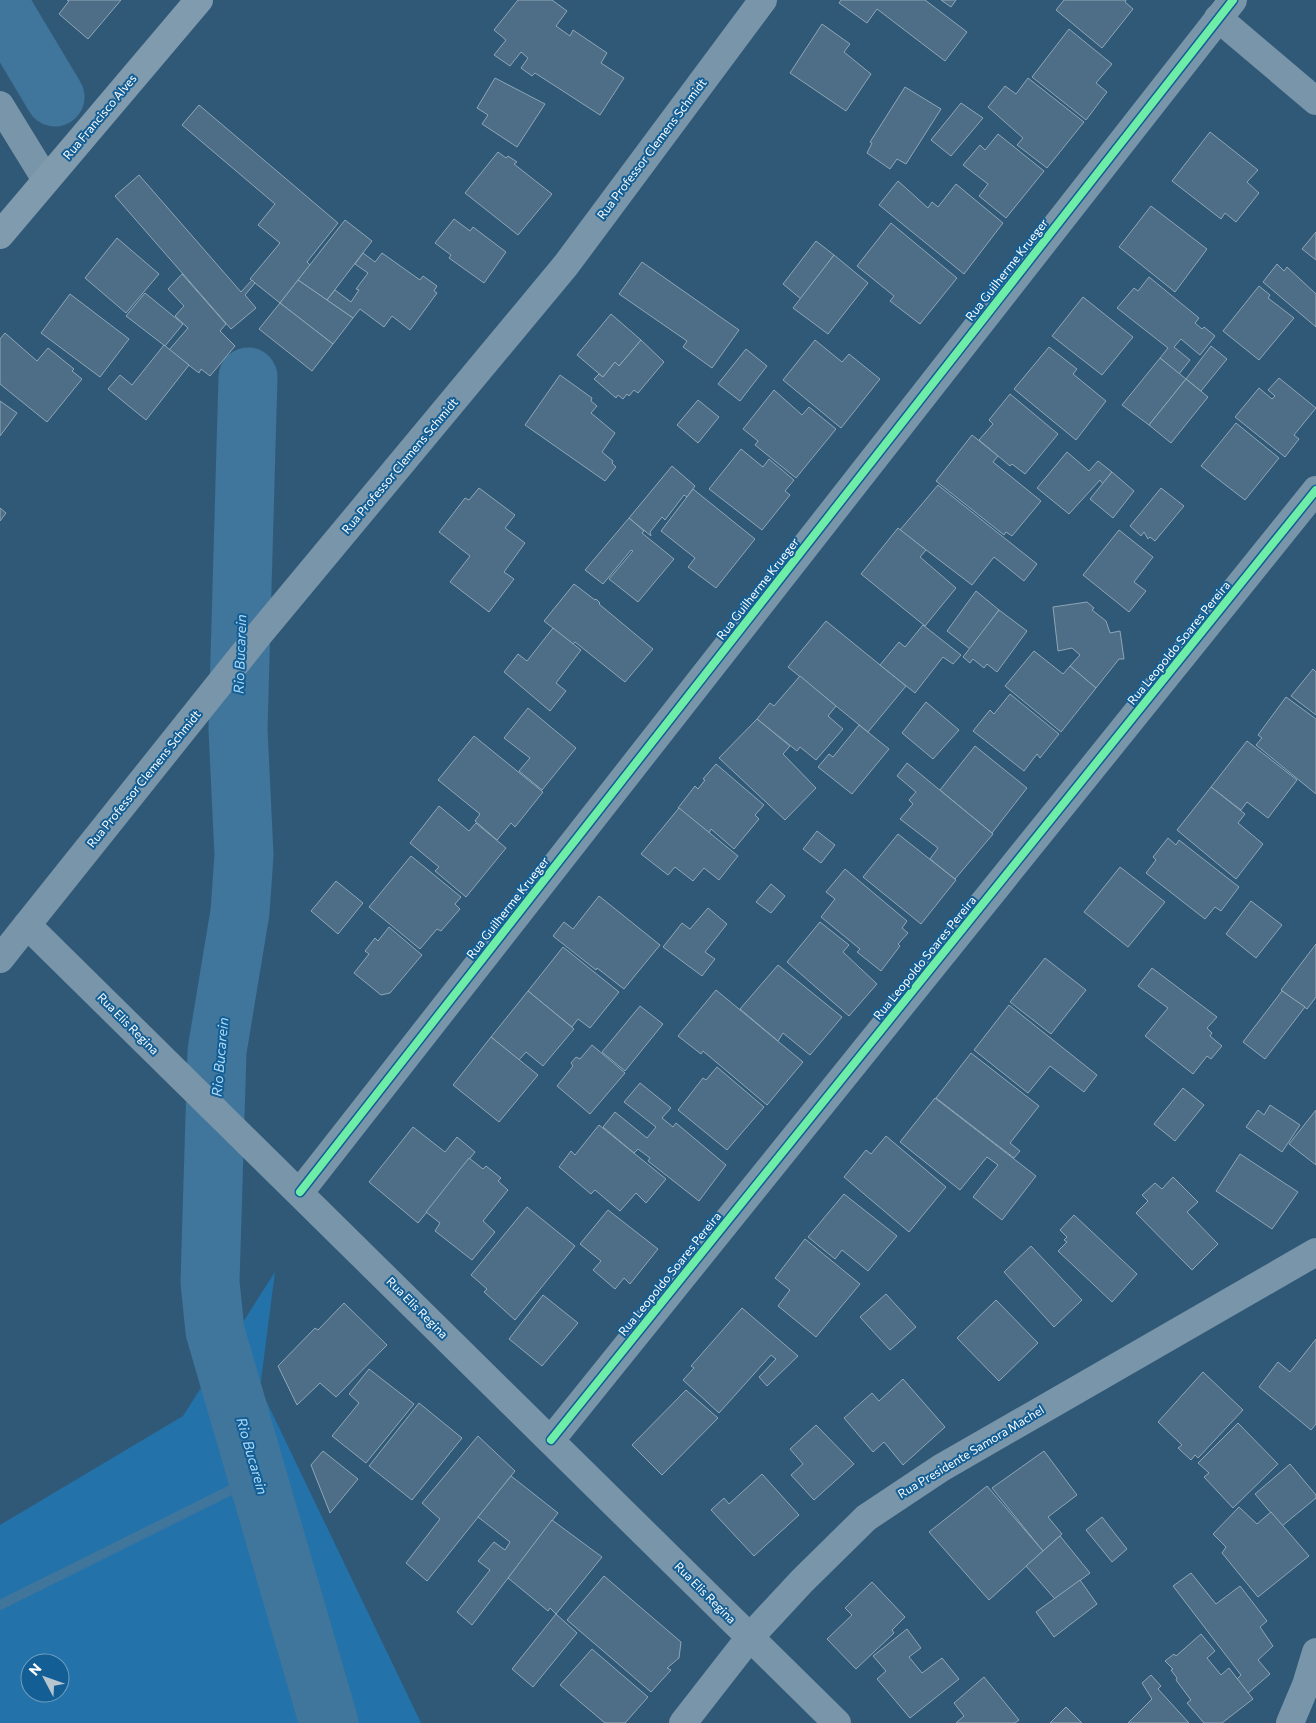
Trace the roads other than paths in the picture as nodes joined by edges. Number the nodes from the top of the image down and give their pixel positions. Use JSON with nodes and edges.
{"nodes":[{"id":1,"x":199,"y":0,"type":"edge"},
{"id":2,"x":763,"y":0,"type":"edge"},
{"id":3,"x":1226,"y":9,"type":"edge"},
{"id":4,"x":1316,"y":101,"type":"edge"},
{"id":5,"x":0,"y":105,"type":"edge"},
{"id":6,"x":46,"y":180,"type":"junction"},
{"id":7,"x":0,"y":235,"type":"edge"},
{"id":8,"x":1316,"y":490,"type":"edge"},
{"id":9,"x":28,"y":925,"type":"junction"},
{"id":10,"x":0,"y":959,"type":"edge"},
{"id":11,"x":300,"y":1192,"type":"junction"},
{"id":12,"x":1316,"y":1252,"type":"edge"},
{"id":13,"x":551,"y":1440,"type":"junction"},
{"id":14,"x":750,"y":1637,"type":"junction"},
{"id":15,"x":1316,"y":1652,"type":"edge"},
{"id":16,"x":683,"y":1723,"type":"edge"},
{"id":17,"x":837,"y":1723,"type":"edge"},
{"id":18,"x":1290,"y":1723,"type":"edge"}],
"edges":[{"from":1,"to":6,"type":"main road","name":"Rua Francisco Alves"},
{"from":2,"to":9,"type":"street","name":"Rua Professor Clemens Schmidt"},
{"from":3,"to":4,"type":"street"},
{"from":3,"to":11,"type":"street","name":"Rua Guilherme Krueger"},
{"from":5,"to":6,"type":"street"},
{"from":6,"to":7,"type":"main road","name":"Rua Francisco Alves"},
{"from":8,"to":13,"type":"street","name":"Rua Leopoldo Soares Pereira"},
{"from":9,"to":10,"type":"street"},
{"from":9,"to":11,"type":"street","name":"Rua Elis Regina"},
{"from":11,"to":13,"type":"street","name":"Rua Elis Regina"},
{"from":12,"to":14,"type":"street","name":"Rua Presidente Samora Machel"},
{"from":13,"to":14,"type":"street","name":"Rua Elis Regina"},
{"from":14,"to":16,"type":"street","name":"Rua Presidente Samora Machel"},
{"from":14,"to":17,"type":"street","name":"Rua Elis Regina"},
{"from":15,"to":18,"type":"street"}]}
